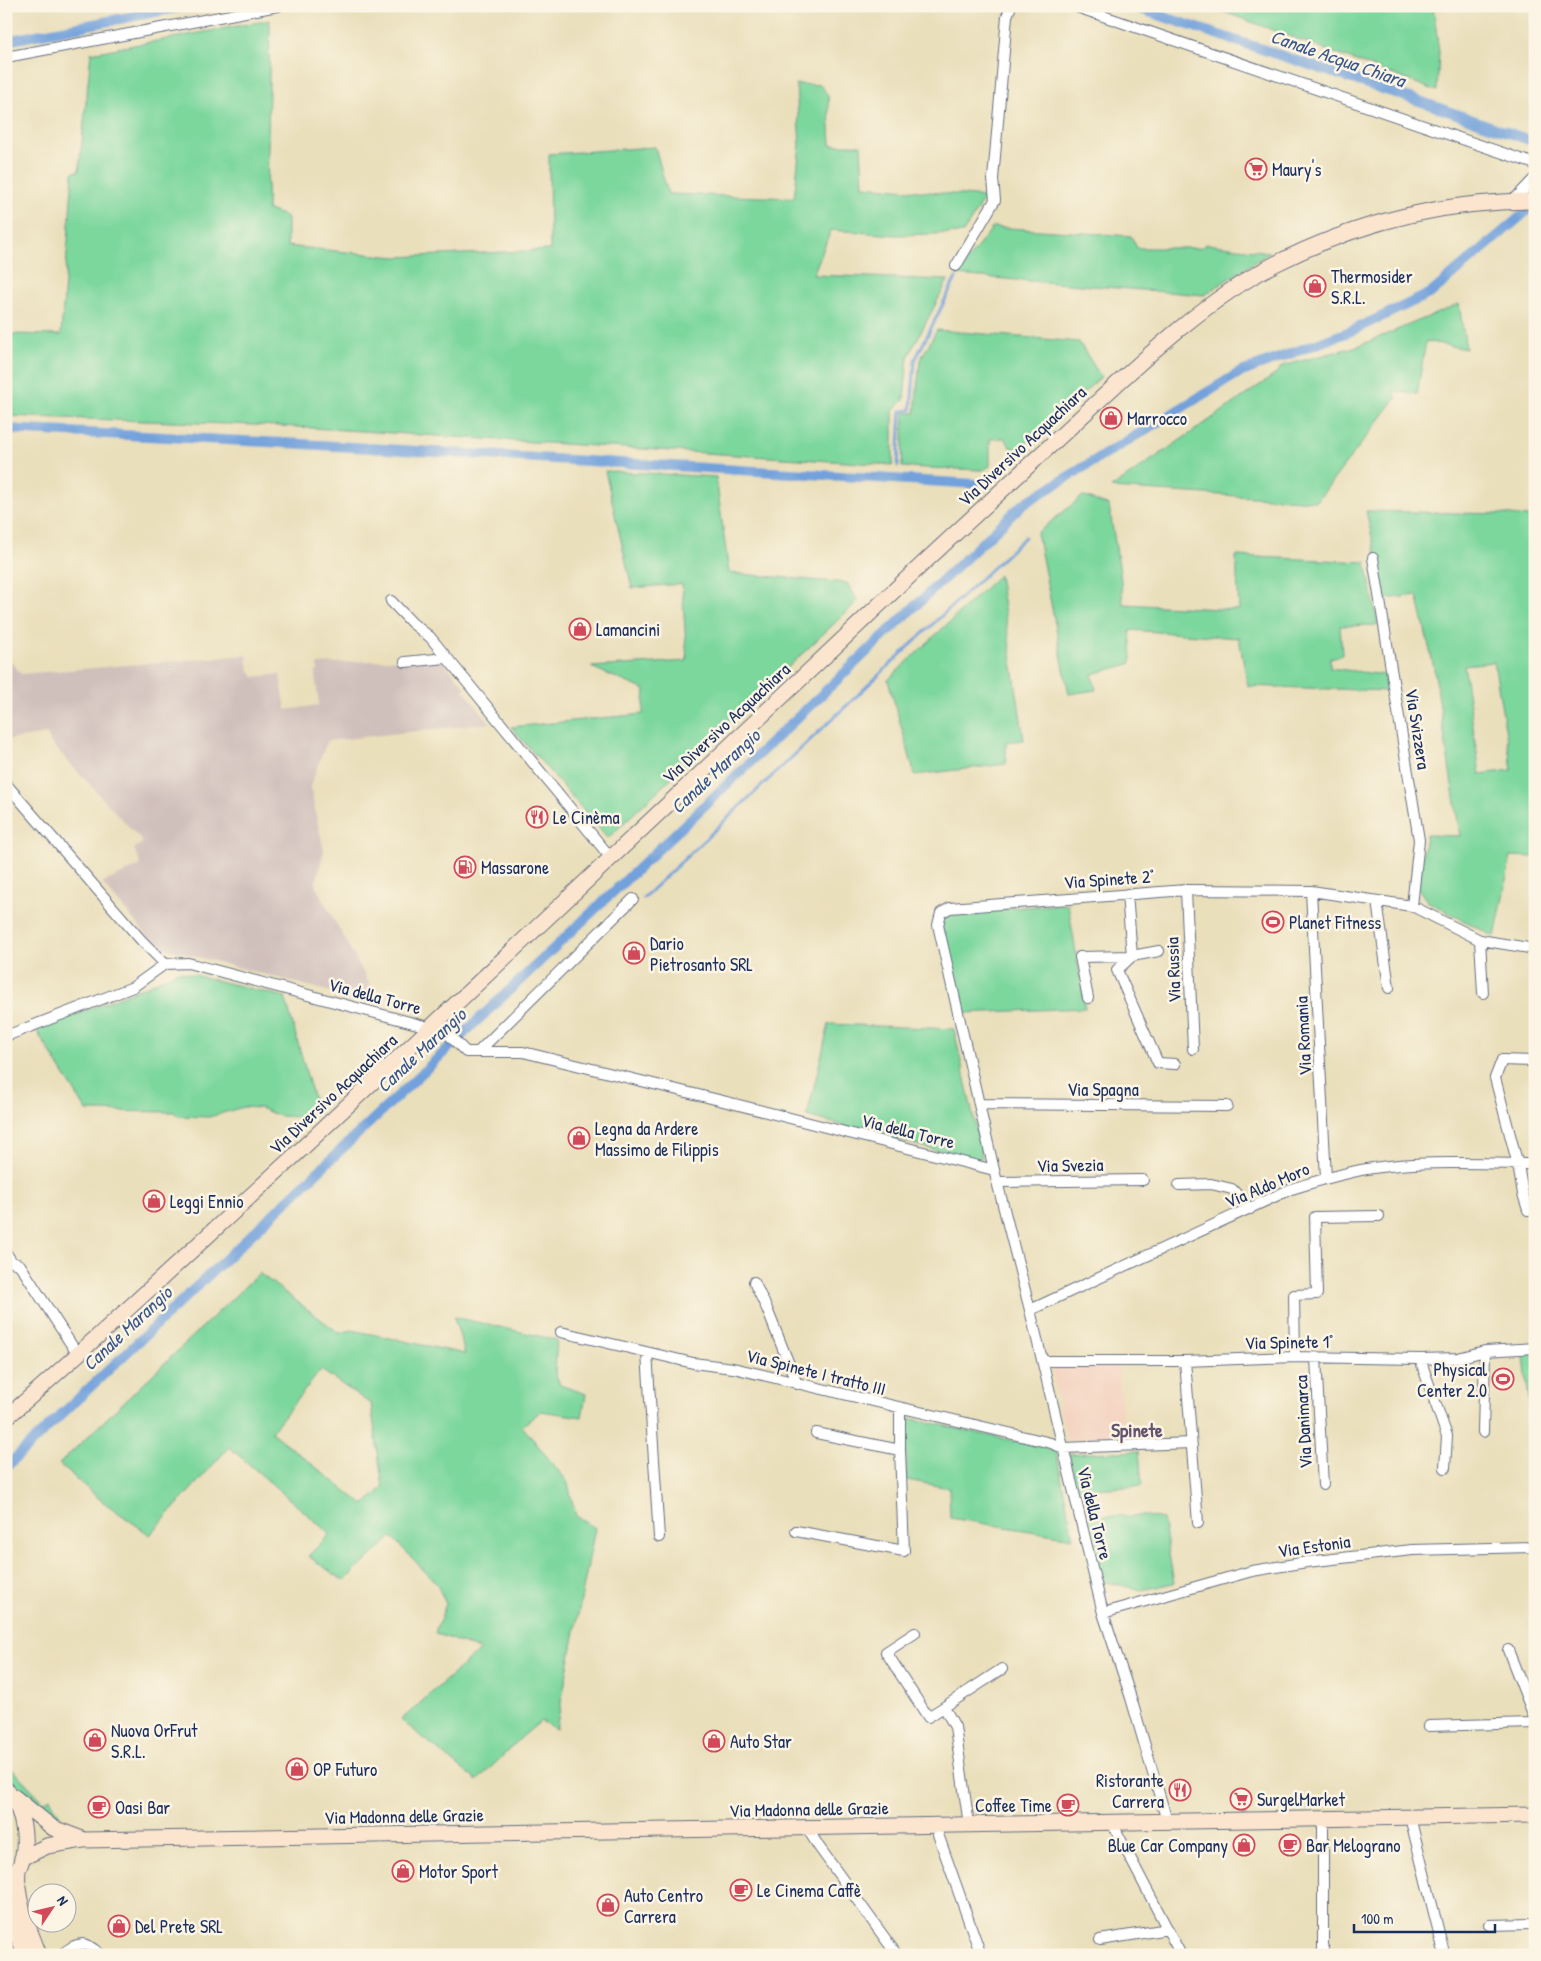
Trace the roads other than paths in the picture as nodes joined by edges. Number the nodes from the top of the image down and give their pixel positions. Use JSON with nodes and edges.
{"nodes":[{"id":1,"x":278,"y":6,"type":"edge"},
{"id":2,"x":1011,"y":6,"type":"edge"},
{"id":3,"x":1074,"y":6,"type":"edge"},
{"id":4,"x":6,"y":57,"type":"edge"},
{"id":5,"x":1535,"y":165,"type":"edge"},
{"id":6,"x":1535,"y":178,"type":"edge"},
{"id":7,"x":1513,"y":201,"type":"junction"},
{"id":8,"x":1533,"y":201,"type":"edge"},
{"id":9,"x":956,"y":266,"type":"dead end"},
{"id":10,"x":1373,"y":558,"type":"dead end"},
{"id":11,"x":391,"y":601,"type":"dead end"},
{"id":12,"x":446,"y":658,"type":"junction"},
{"id":13,"x":405,"y":662,"type":"dead end"},
{"id":14,"x":6,"y":784,"type":"edge"},
{"id":15,"x":611,"y":858,"type":"junction"},
{"id":16,"x":1186,"y":890,"type":"junction"},
{"id":17,"x":1311,"y":891,"type":"junction"},
{"id":18,"x":1127,"y":894,"type":"junction"},
{"id":19,"x":633,"y":899,"type":"dead end"},
{"id":20,"x":1377,"y":901,"type":"junction"},
{"id":21,"x":1412,"y":906,"type":"junction"},
{"id":22,"x":1480,"y":940,"type":"junction"},
{"id":23,"x":1535,"y":949,"type":"edge"},
{"id":24,"x":1159,"y":951,"type":"dead end"},
{"id":25,"x":1132,"y":956,"type":"junction"},
{"id":26,"x":165,"y":964,"type":"junction"},
{"id":27,"x":1390,"y":988,"type":"dead end"},
{"id":28,"x":1483,"y":993,"type":"dead end"},
{"id":29,"x":1088,"y":998,"type":"dead end"},
{"id":30,"x":432,"y":1028,"type":"junction"},
{"id":31,"x":6,"y":1036,"type":"edge"},
{"id":32,"x":1192,"y":1049,"type":"dead end"},
{"id":33,"x":478,"y":1052,"type":"junction"},
{"id":34,"x":1535,"y":1060,"type":"edge"},
{"id":35,"x":1175,"y":1064,"type":"dead end"},
{"id":36,"x":979,"y":1104,"type":"junction"},
{"id":37,"x":1227,"y":1106,"type":"dead end"},
{"id":38,"x":1535,"y":1164,"type":"edge"},
{"id":39,"x":1518,"y":1165,"type":"junction"},
{"id":40,"x":994,"y":1170,"type":"junction"},
{"id":41,"x":1326,"y":1178,"type":"junction"},
{"id":42,"x":1143,"y":1180,"type":"dead end"},
{"id":43,"x":997,"y":1182,"type":"junction"},
{"id":44,"x":1179,"y":1185,"type":"dead end"},
{"id":45,"x":1250,"y":1209,"type":"junction"},
{"id":46,"x":1535,"y":1210,"type":"edge"},
{"id":47,"x":1379,"y":1216,"type":"dead end"},
{"id":48,"x":6,"y":1254,"type":"edge"},
{"id":49,"x":754,"y":1282,"type":"dead end"},
{"id":50,"x":1030,"y":1310,"type":"junction"},
{"id":51,"x":561,"y":1332,"type":"dead end"},
{"id":52,"x":1535,"y":1348,"type":"edge"},
{"id":53,"x":1485,"y":1351,"type":"junction"},
{"id":54,"x":647,"y":1353,"type":"junction"},
{"id":55,"x":78,"y":1355,"type":"junction"},
{"id":56,"x":1295,"y":1357,"type":"junction"},
{"id":57,"x":1316,"y":1358,"type":"junction"},
{"id":58,"x":1420,"y":1359,"type":"junction"},
{"id":59,"x":1043,"y":1361,"type":"junction"},
{"id":60,"x":1185,"y":1361,"type":"junction"},
{"id":61,"x":798,"y":1384,"type":"junction"},
{"id":62,"x":900,"y":1409,"type":"junction"},
{"id":63,"x":6,"y":1418,"type":"edge"},
{"id":64,"x":1483,"y":1432,"type":"dead end"},
{"id":65,"x":816,"y":1433,"type":"dead end"},
{"id":66,"x":1191,"y":1443,"type":"junction"},
{"id":67,"x":1063,"y":1448,"type":"junction"},
{"id":68,"x":900,"y":1450,"type":"junction"},
{"id":69,"x":1444,"y":1468,"type":"dead end"},
{"id":70,"x":1323,"y":1485,"type":"dead end"},
{"id":71,"x":1198,"y":1523,"type":"dead end"},
{"id":72,"x":796,"y":1531,"type":"dead end"},
{"id":73,"x":659,"y":1537,"type":"dead end"},
{"id":74,"x":1535,"y":1548,"type":"edge"},
{"id":75,"x":1102,"y":1613,"type":"junction"},
{"id":76,"x":915,"y":1633,"type":"dead end"},
{"id":77,"x":1508,"y":1650,"type":"dead end"},
{"id":78,"x":1002,"y":1669,"type":"dead end"},
{"id":79,"x":944,"y":1707,"type":"junction"},
{"id":80,"x":1535,"y":1719,"type":"edge"},
{"id":81,"x":1535,"y":1723,"type":"edge"},
{"id":82,"x":1428,"y":1726,"type":"dead end"},
{"id":83,"x":9,"y":1792,"type":"edge"},
{"id":84,"x":1535,"y":1815,"type":"edge"},
{"id":85,"x":1410,"y":1817,"type":"junction"},
{"id":86,"x":1323,"y":1819,"type":"junction"},
{"id":87,"x":1167,"y":1821,"type":"junction"},
{"id":88,"x":1112,"y":1823,"type":"junction"},
{"id":89,"x":969,"y":1825,"type":"junction"},
{"id":90,"x":935,"y":1826,"type":"junction"},
{"id":91,"x":807,"y":1828,"type":"junction"},
{"id":92,"x":83,"y":1840,"type":"junction"},
{"id":93,"x":15,"y":1867,"type":"edge"},
{"id":94,"x":6,"y":1906,"type":"edge"},
{"id":95,"x":1535,"y":1924,"type":"edge"},
{"id":96,"x":1490,"y":1925,"type":"dead end"},
{"id":97,"x":1168,"y":1929,"type":"junction"},
{"id":98,"x":1100,"y":1940,"type":"dead end"},
{"id":99,"x":1444,"y":1949,"type":"dead end"},
{"id":100,"x":25,"y":1955,"type":"edge"},
{"id":101,"x":39,"y":1955,"type":"edge"},
{"id":102,"x":61,"y":1955,"type":"edge"},
{"id":103,"x":101,"y":1955,"type":"edge"},
{"id":104,"x":897,"y":1955,"type":"edge"},
{"id":105,"x":981,"y":1955,"type":"edge"},
{"id":106,"x":1181,"y":1955,"type":"edge"},
{"id":107,"x":1323,"y":1955,"type":"edge"}],
"edges":[{"from":1,"to":4,"type":"street"},
{"from":2,"to":9,"type":"street"},
{"from":3,"to":5,"type":"street"},
{"from":6,"to":7,"type":"street"},
{"from":7,"to":8,"type":"main road","name":"Via Diversivo Acquachiara"},
{"from":7,"to":15,"type":"main road","name":"Via Diversivo Acquachiara"},
{"from":10,"to":21,"type":"street","name":"Via Svizzera"},
{"from":11,"to":12,"type":"street"},
{"from":12,"to":13,"type":"street"},
{"from":12,"to":15,"type":"street"},
{"from":14,"to":26,"type":"street"},
{"from":15,"to":30,"type":"main road","name":"Via Diversivo Acquachiara"},
{"from":16,"to":17,"type":"street","name":"Via Spinete 2°"},
{"from":16,"to":18,"type":"street","name":"Via Spinete 2°"},
{"from":16,"to":32,"type":"street","name":"Via Russia"},
{"from":17,"to":20,"type":"street","name":"Via Spinete 2°"},
{"from":17,"to":41,"type":"street","name":"Via Romania"},
{"from":18,"to":25,"type":"street"},
{"from":18,"to":36,"type":"street","name":"Via Spinete 2°"},
{"from":19,"to":33,"type":"street"},
{"from":20,"to":21,"type":"street","name":"Via Spinete 2°"},
{"from":20,"to":27,"type":"street"},
{"from":21,"to":22,"type":"street","name":"Via Spinete 2°"},
{"from":22,"to":23,"type":"street","name":"Via Spinete 2°"},
{"from":22,"to":28,"type":"street"},
{"from":24,"to":25,"type":"street"},
{"from":25,"to":29,"type":"street"},
{"from":25,"to":35,"type":"street"},
{"from":26,"to":30,"type":"street","name":"Via della Torre"},
{"from":26,"to":31,"type":"street"},
{"from":30,"to":33,"type":"street","name":"Via della Torre"},
{"from":30,"to":55,"type":"main road","name":"Via Diversivo Acquachiara"},
{"from":33,"to":40,"type":"street","name":"Via della Torre"},
{"from":34,"to":39,"type":"street"},
{"from":36,"to":37,"type":"street","name":"Via Spagna"},
{"from":36,"to":40,"type":"street","name":"Via Spinete 2°"},
{"from":38,"to":39,"type":"street","name":"Via Aldo Moro"},
{"from":39,"to":41,"type":"street","name":"Via Aldo Moro"},
{"from":39,"to":46,"type":"street"},
{"from":40,"to":43,"type":"street","name":"Via della Torre"},
{"from":41,"to":45,"type":"street","name":"Via Aldo Moro"},
{"from":42,"to":43,"type":"street","name":"Via Svezia"},
{"from":43,"to":50,"type":"street","name":"Via della Torre"},
{"from":44,"to":45,"type":"street"},
{"from":45,"to":50,"type":"street","name":"Via Aldo Moro"},
{"from":47,"to":56,"type":"street"},
{"from":48,"to":55,"type":"street"},
{"from":49,"to":61,"type":"street"},
{"from":50,"to":59,"type":"street","name":"Via della Torre"},
{"from":51,"to":54,"type":"street","name":"Via Spinete I tratto III"},
{"from":52,"to":53,"type":"street","name":"Via Spinete 1°"},
{"from":53,"to":58,"type":"street","name":"Via Spinete 1°"},
{"from":53,"to":64,"type":"street"},
{"from":54,"to":61,"type":"street","name":"Via Spinete I tratto III"},
{"from":54,"to":73,"type":"street"},
{"from":55,"to":63,"type":"main road","name":"Via Diversivo Acquachiara"},
{"from":56,"to":57,"type":"street","name":"Via Spinete 1°"},
{"from":56,"to":60,"type":"street","name":"Via Spinete 1°"},
{"from":57,"to":58,"type":"street","name":"Via Spinete 1°"},
{"from":57,"to":70,"type":"street","name":"Via Danimarca"},
{"from":58,"to":69,"type":"street"},
{"from":59,"to":60,"type":"street","name":"Via Spinete 1°"},
{"from":59,"to":67,"type":"street","name":"Via della Torre"},
{"from":60,"to":66,"type":"street"},
{"from":61,"to":62,"type":"street","name":"Via Spinete I tratto III"},
{"from":62,"to":67,"type":"street","name":"Via Spinete I tratto III"},
{"from":62,"to":68,"type":"street"},
{"from":65,"to":68,"type":"street"},
{"from":66,"to":67,"type":"street"},
{"from":66,"to":71,"type":"street"},
{"from":67,"to":75,"type":"street","name":"Via della Torre"},
{"from":68,"to":72,"type":"street"},
{"from":74,"to":75,"type":"street","name":"Via Estonia"},
{"from":75,"to":87,"type":"street","name":"Via della Torre"},
{"from":76,"to":79,"type":"street"},
{"from":77,"to":80,"type":"street"},
{"from":78,"to":79,"type":"street"},
{"from":79,"to":89,"type":"street"},
{"from":81,"to":82,"type":"street"},
{"from":83,"to":92,"type":"main road"},
{"from":83,"to":93,"type":"main road"},
{"from":84,"to":85,"type":"main road","name":"Via Madonna delle Grazie"},
{"from":85,"to":86,"type":"main road","name":"Via Madonna delle Grazie"},
{"from":85,"to":99,"type":"street"},
{"from":86,"to":87,"type":"main road","name":"Via Madonna delle Grazie"},
{"from":86,"to":107,"type":"street"},
{"from":87,"to":88,"type":"main road","name":"Via Madonna delle Grazie"},
{"from":88,"to":89,"type":"main road","name":"Via Madonna delle Grazie"},
{"from":88,"to":97,"type":"street"},
{"from":89,"to":90,"type":"main road","name":"Via Madonna delle Grazie"},
{"from":90,"to":91,"type":"main road","name":"Via Madonna delle Grazie"},
{"from":90,"to":105,"type":"street"},
{"from":91,"to":92,"type":"main road","name":"Via Madonna delle Grazie"},
{"from":91,"to":104,"type":"street"},
{"from":92,"to":93,"type":"main road"},
{"from":93,"to":101,"type":"main road"},
{"from":94,"to":100,"type":"main road"},
{"from":95,"to":96,"type":"street"},
{"from":97,"to":98,"type":"street"},
{"from":97,"to":106,"type":"street"},
{"from":102,"to":103,"type":"street"}]}
